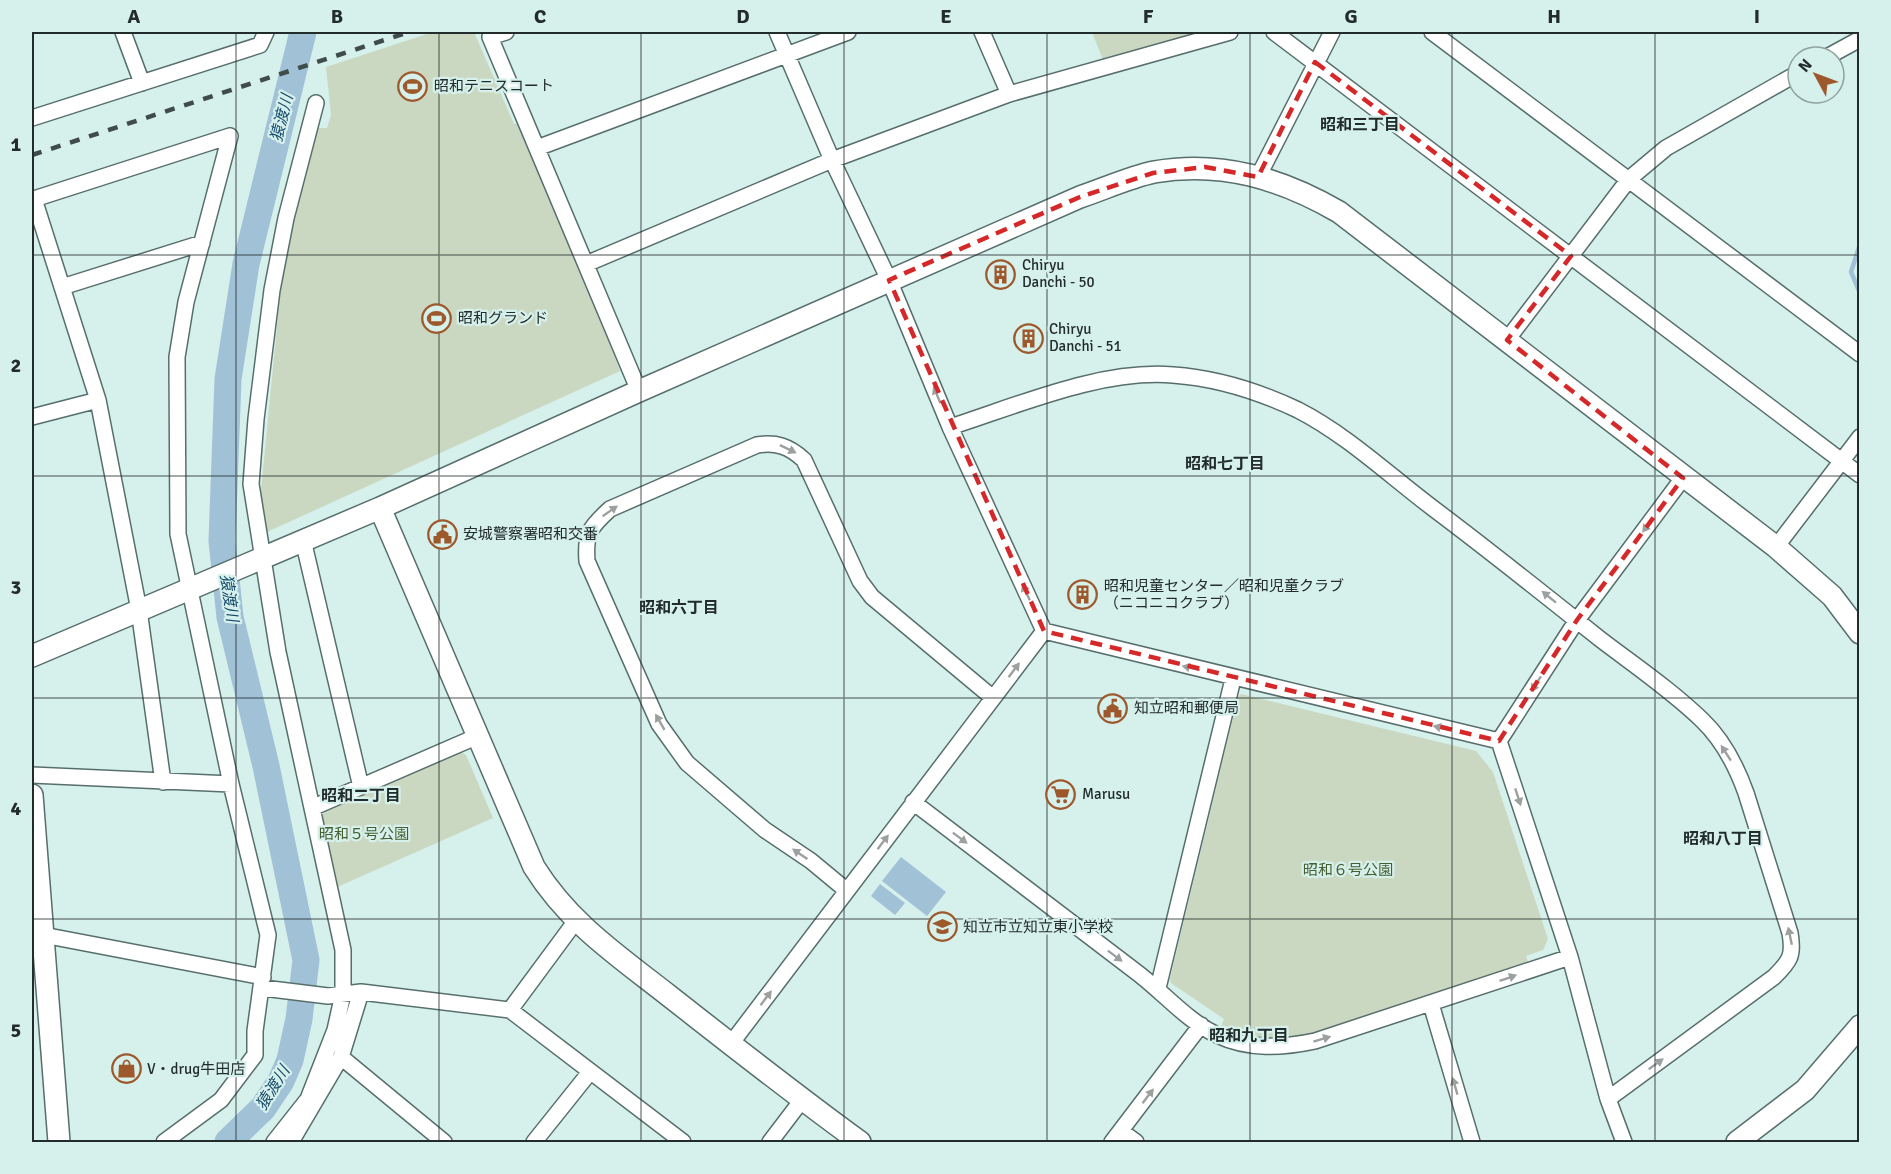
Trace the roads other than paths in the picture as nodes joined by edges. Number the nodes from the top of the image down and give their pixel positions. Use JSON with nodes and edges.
{"nodes":[{"id":1,"x":123,"y":32,"type":"edge"},
{"id":2,"x":266,"y":32,"type":"edge"},
{"id":3,"x":506,"y":32,"type":"edge"},
{"id":4,"x":777,"y":32,"type":"edge"},
{"id":5,"x":848,"y":32,"type":"edge"},
{"id":6,"x":982,"y":32,"type":"edge"},
{"id":7,"x":1230,"y":32,"type":"edge"},
{"id":8,"x":1274,"y":32,"type":"edge"},
{"id":9,"x":1332,"y":32,"type":"edge"},
{"id":10,"x":1432,"y":32,"type":"edge"},
{"id":11,"x":1860,"y":39,"type":"edge"},
{"id":12,"x":1846,"y":47,"type":"edge"},
{"id":13,"x":786,"y":53,"type":"junction"},
{"id":14,"x":1315,"y":62,"type":"junction"},
{"id":15,"x":1786,"y":80,"type":"edge"},
{"id":16,"x":142,"y":83,"type":"junction"},
{"id":17,"x":1009,"y":94,"type":"junction"},
{"id":18,"x":316,"y":104,"type":"dead end"},
{"id":19,"x":32,"y":118,"type":"edge"},
{"id":20,"x":537,"y":148,"type":"junction"},
{"id":21,"x":832,"y":160,"type":"junction"},
{"id":22,"x":1258,"y":177,"type":"junction"},
{"id":23,"x":1629,"y":179,"type":"junction"},
{"id":24,"x":202,"y":243,"type":"junction"},
{"id":25,"x":1571,"y":256,"type":"junction"},
{"id":26,"x":585,"y":264,"type":"junction"},
{"id":27,"x":889,"y":280,"type":"junction"},
{"id":28,"x":62,"y":287,"type":"junction"},
{"id":29,"x":1507,"y":340,"type":"junction"},
{"id":30,"x":1860,"y":354,"type":"edge"},
{"id":31,"x":639,"y":391,"type":"junction"},
{"id":32,"x":98,"y":400,"type":"junction"},
{"id":33,"x":32,"y":417,"type":"edge"},
{"id":34,"x":950,"y":427,"type":"junction"},
{"id":35,"x":1860,"y":436,"type":"edge"},
{"id":36,"x":1841,"y":461,"type":"junction"},
{"id":37,"x":1860,"y":475,"type":"edge"},
{"id":38,"x":1683,"y":478,"type":"junction"},
{"id":39,"x":380,"y":508,"type":"junction"},
{"id":40,"x":303,"y":540,"type":"junction"},
{"id":41,"x":1776,"y":547,"type":"junction"},
{"id":42,"x":257,"y":560,"type":"junction"},
{"id":43,"x":193,"y":587,"type":"junction"},
{"id":44,"x":139,"y":610,"type":"junction"},
{"id":45,"x":1576,"y":620,"type":"junction"},
{"id":46,"x":1044,"y":631,"type":"junction"},
{"id":47,"x":1860,"y":633,"type":"edge"},
{"id":48,"x":32,"y":657,"type":"edge"},
{"id":49,"x":1233,"y":678,"type":"junction"},
{"id":50,"x":993,"y":698,"type":"junction"},
{"id":51,"x":478,"y":736,"type":"junction"},
{"id":52,"x":1499,"y":741,"type":"junction"},
{"id":53,"x":32,"y":776,"type":"edge"},
{"id":54,"x":163,"y":782,"type":"junction"},
{"id":55,"x":231,"y":784,"type":"junction"},
{"id":56,"x":361,"y":787,"type":"junction"},
{"id":57,"x":32,"y":795,"type":"edge"},
{"id":58,"x":914,"y":802,"type":"junction"},
{"id":59,"x":314,"y":807,"type":"junction"},
{"id":60,"x":846,"y":890,"type":"junction"},
{"id":61,"x":575,"y":922,"type":"junction"},
{"id":62,"x":37,"y":934,"type":"edge"},
{"id":63,"x":1570,"y":957,"type":"junction"},
{"id":64,"x":263,"y":983,"type":"junction"},
{"id":65,"x":1158,"y":988,"type":"junction"},
{"id":66,"x":361,"y":992,"type":"junction"},
{"id":67,"x":336,"y":995,"type":"junction"},
{"id":68,"x":1431,"y":1004,"type":"junction"},
{"id":69,"x":510,"y":1010,"type":"junction"},
{"id":70,"x":1201,"y":1025,"type":"junction"},
{"id":71,"x":1860,"y":1026,"type":"edge"},
{"id":72,"x":730,"y":1045,"type":"junction"},
{"id":73,"x":341,"y":1057,"type":"junction"},
{"id":74,"x":590,"y":1072,"type":"junction"},
{"id":75,"x":1608,"y":1099,"type":"junction"},
{"id":76,"x":802,"y":1100,"type":"junction"},
{"id":77,"x":1117,"y":1137,"type":"edge"},
{"id":78,"x":59,"y":1143,"type":"edge"},
{"id":79,"x":164,"y":1143,"type":"edge"},
{"id":80,"x":274,"y":1143,"type":"edge"},
{"id":81,"x":291,"y":1143,"type":"edge"},
{"id":82,"x":444,"y":1143,"type":"edge"},
{"id":83,"x":534,"y":1143,"type":"edge"},
{"id":84,"x":683,"y":1143,"type":"edge"},
{"id":85,"x":770,"y":1143,"type":"edge"},
{"id":86,"x":860,"y":1143,"type":"edge"},
{"id":87,"x":1136,"y":1143,"type":"edge"},
{"id":88,"x":1472,"y":1143,"type":"edge"},
{"id":89,"x":1624,"y":1143,"type":"edge"},
{"id":90,"x":1737,"y":1143,"type":"edge"}],
"edges":[{"from":1,"to":16,"type":"street"},
{"from":2,"to":16,"type":"street"},
{"from":3,"to":20,"type":"street"},
{"from":4,"to":13,"type":"street"},
{"from":5,"to":13,"type":"street"},
{"from":6,"to":17,"type":"street"},
{"from":7,"to":17,"type":"street"},
{"from":8,"to":14,"type":"street"},
{"from":9,"to":14,"type":"street"},
{"from":10,"to":23,"type":"street"},
{"from":11,"to":12,"type":"street"},
{"from":13,"to":20,"type":"street"},
{"from":13,"to":21,"type":"street"},
{"from":14,"to":22,"type":"street"},
{"from":14,"to":25,"type":"street"},
{"from":15,"to":23,"type":"street"},
{"from":16,"to":19,"type":"street"},
{"from":17,"to":21,"type":"street"},
{"from":18,"to":42,"type":"street"},
{"from":20,"to":26,"type":"street"},
{"from":21,"to":26,"type":"street"},
{"from":21,"to":27,"type":"street"},
{"from":22,"to":27,"type":"street"},
{"from":22,"to":29,"type":"street"},
{"from":23,"to":25,"type":"street"},
{"from":23,"to":30,"type":"street"},
{"from":24,"to":28,"type":"street"},
{"from":24,"to":28,"type":"street"},
{"from":24,"to":43,"type":"street"},
{"from":25,"to":29,"type":"street"},
{"from":25,"to":36,"type":"street"},
{"from":26,"to":31,"type":"street"},
{"from":27,"to":31,"type":"street"},
{"from":34,"to":27,"type":"street","one_way":true},
{"from":28,"to":32,"type":"street"},
{"from":29,"to":38,"type":"street"},
{"from":31,"to":39,"type":"street"},
{"from":32,"to":33,"type":"street"},
{"from":32,"to":44,"type":"street"},
{"from":45,"to":34,"type":"street","one_way":true},
{"from":46,"to":34,"type":"street","one_way":true},
{"from":35,"to":36,"type":"street"},
{"from":36,"to":37,"type":"street"},
{"from":36,"to":41,"type":"street"},
{"from":38,"to":41,"type":"street"},
{"from":38,"to":45,"type":"street","one_way":true},
{"from":39,"to":40,"type":"street"},
{"from":39,"to":51,"type":"street"},
{"from":40,"to":42,"type":"street"},
{"from":40,"to":56,"type":"street"},
{"from":41,"to":47,"type":"street"},
{"from":42,"to":43,"type":"street"},
{"from":42,"to":59,"type":"street"},
{"from":43,"to":44,"type":"street"},
{"from":43,"to":55,"type":"street"},
{"from":44,"to":48,"type":"street"},
{"from":44,"to":54,"type":"street"},
{"from":45,"to":52,"type":"street","one_way":true},
{"from":75,"to":45,"type":"street","one_way":true},
{"from":49,"to":46,"type":"street","one_way":true},
{"from":50,"to":46,"type":"street","one_way":true},
{"from":52,"to":49,"type":"street","one_way":true},
{"from":49,"to":65,"type":"street"},
{"from":50,"to":58,"type":"street"},
{"from":60,"to":50,"type":"street","one_way":true},
{"from":51,"to":56,"type":"street"},
{"from":51,"to":61,"type":"street"},
{"from":52,"to":63,"type":"street","one_way":true},
{"from":53,"to":54,"type":"street"},
{"from":54,"to":55,"type":"street"},
{"from":55,"to":64,"type":"street"},
{"from":56,"to":59,"type":"street"},
{"from":57,"to":62,"type":"street"},
{"from":60,"to":58,"type":"street","one_way":true},
{"from":58,"to":65,"type":"street","one_way":true},
{"from":59,"to":67,"type":"street"},
{"from":72,"to":60,"type":"street","one_way":true},
{"from":61,"to":69,"type":"street"},
{"from":61,"to":72,"type":"street"},
{"from":62,"to":64,"type":"street"},
{"from":62,"to":78,"type":"street"},
{"from":68,"to":63,"type":"street","one_way":true},
{"from":63,"to":75,"type":"street"},
{"from":64,"to":67,"type":"street"},
{"from":64,"to":79,"type":"street"},
{"from":65,"to":70,"type":"street"},
{"from":66,"to":67,"type":"street"},
{"from":66,"to":69,"type":"street"},
{"from":66,"to":73,"type":"street"},
{"from":67,"to":80,"type":"street"},
{"from":70,"to":68,"type":"street","one_way":true},
{"from":88,"to":68,"type":"street","one_way":true},
{"from":69,"to":74,"type":"street"},
{"from":77,"to":70,"type":"street","one_way":true},
{"from":71,"to":90,"type":"street"},
{"from":72,"to":76,"type":"street"},
{"from":73,"to":81,"type":"street"},
{"from":73,"to":82,"type":"street"},
{"from":74,"to":83,"type":"street"},
{"from":74,"to":84,"type":"street"},
{"from":75,"to":89,"type":"street"},
{"from":76,"to":85,"type":"street"},
{"from":76,"to":86,"type":"street"},
{"from":77,"to":87,"type":"street"}]}
